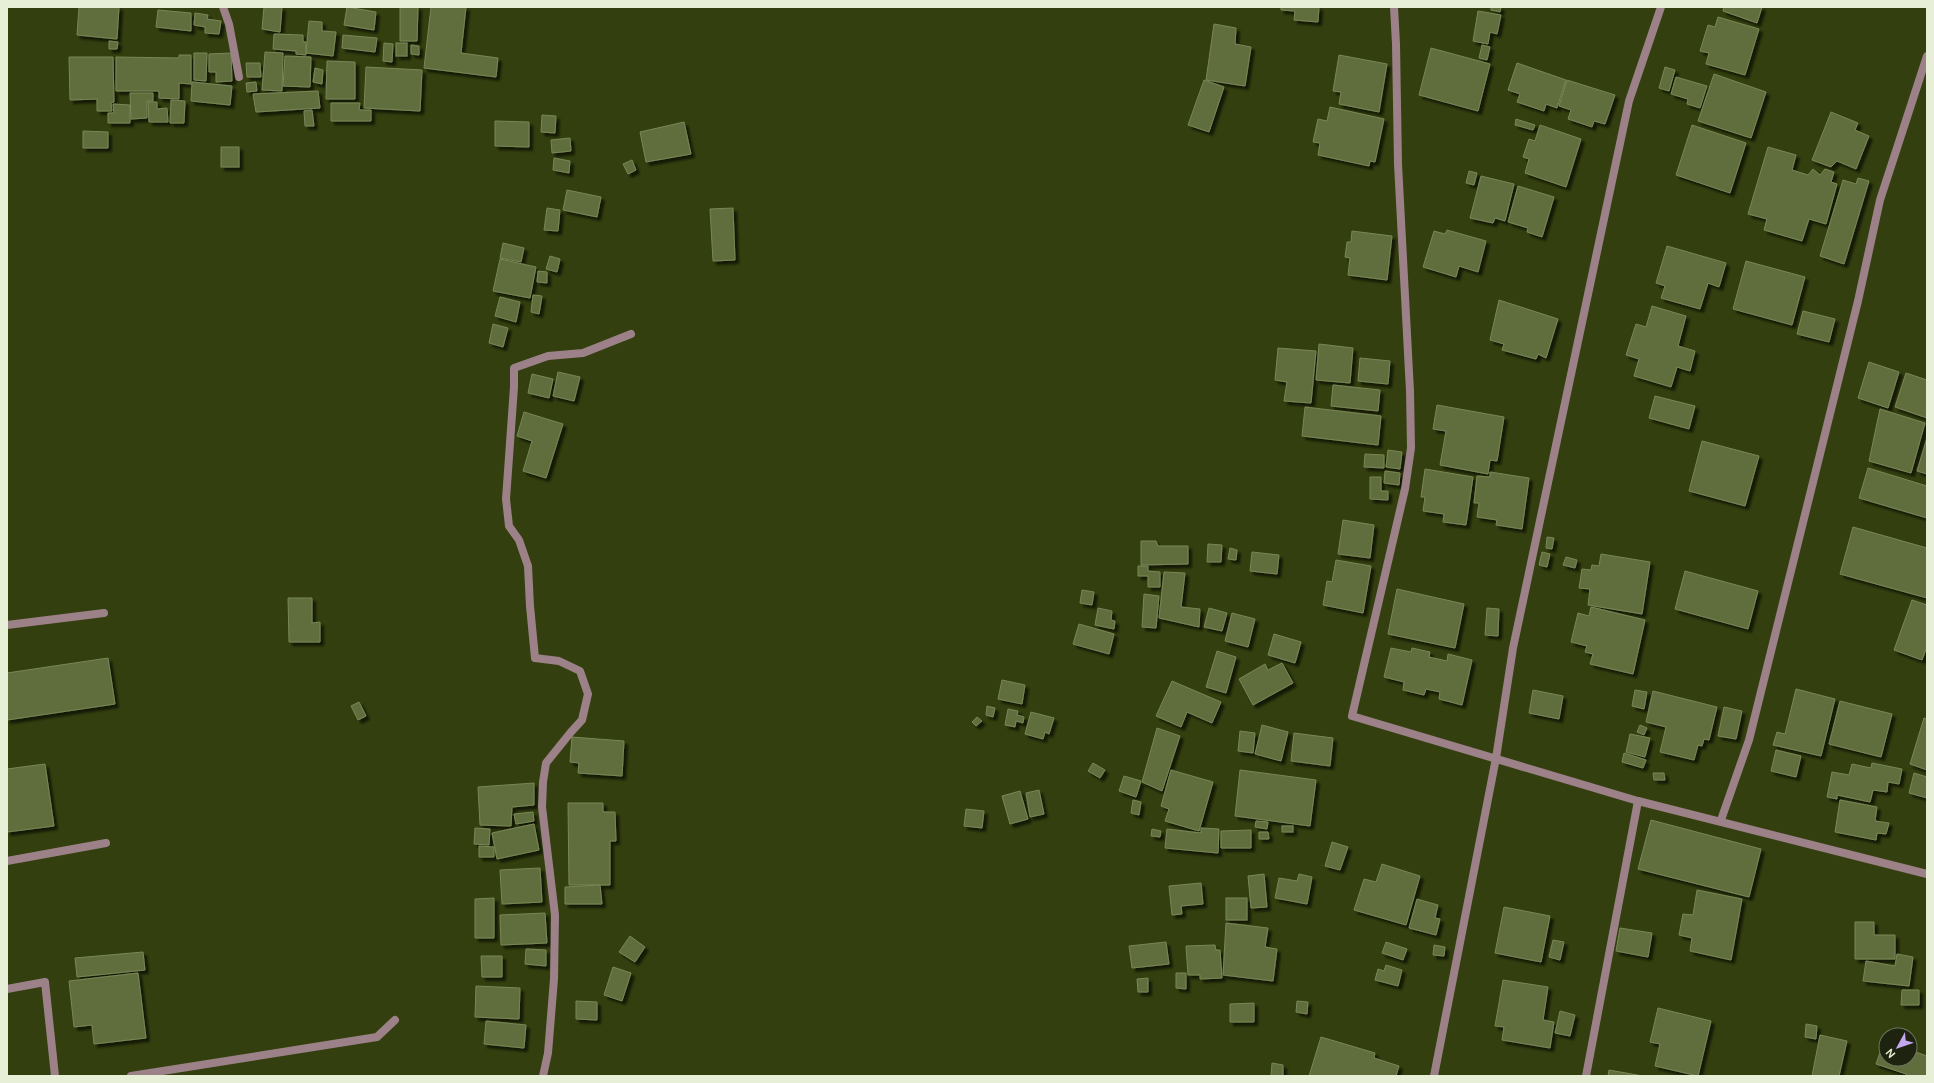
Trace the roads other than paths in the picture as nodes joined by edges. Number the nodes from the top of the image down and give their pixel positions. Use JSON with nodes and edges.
{"nodes":[{"id":1,"x":223,"y":7,"type":"edge"},
{"id":2,"x":1394,"y":7,"type":"edge"},
{"id":3,"x":1661,"y":7,"type":"edge"},
{"id":4,"x":1927,"y":56,"type":"edge"},
{"id":5,"x":240,"y":77,"type":"dead end"},
{"id":6,"x":631,"y":334,"type":"dead end"},
{"id":7,"x":104,"y":613,"type":"dead end"},
{"id":8,"x":7,"y":625,"type":"edge"},
{"id":9,"x":1496,"y":758,"type":"junction"},
{"id":10,"x":1638,"y":801,"type":"junction"},
{"id":11,"x":1721,"y":820,"type":"junction"},
{"id":12,"x":106,"y":843,"type":"dead end"},
{"id":13,"x":7,"y":861,"type":"edge"},
{"id":14,"x":1927,"y":874,"type":"edge"},
{"id":15,"x":7,"y":989,"type":"edge"},
{"id":16,"x":394,"y":1020,"type":"dead end"},
{"id":17,"x":55,"y":1076,"type":"edge"},
{"id":18,"x":132,"y":1076,"type":"edge"},
{"id":19,"x":543,"y":1076,"type":"edge"},
{"id":20,"x":1434,"y":1076,"type":"edge"},
{"id":21,"x":1586,"y":1076,"type":"edge"}],
"edges":[{"from":1,"to":5,"type":"street"},
{"from":2,"to":9,"type":"street"},
{"from":3,"to":9,"type":"street"},
{"from":4,"to":11,"type":"street"},
{"from":6,"to":19,"type":"street"},
{"from":7,"to":8,"type":"street"},
{"from":9,"to":10,"type":"street"},
{"from":9,"to":20,"type":"street"},
{"from":10,"to":11,"type":"street"},
{"from":10,"to":21,"type":"street"},
{"from":11,"to":14,"type":"street"},
{"from":12,"to":13,"type":"street"},
{"from":15,"to":17,"type":"street"},
{"from":16,"to":18,"type":"street"}]}
